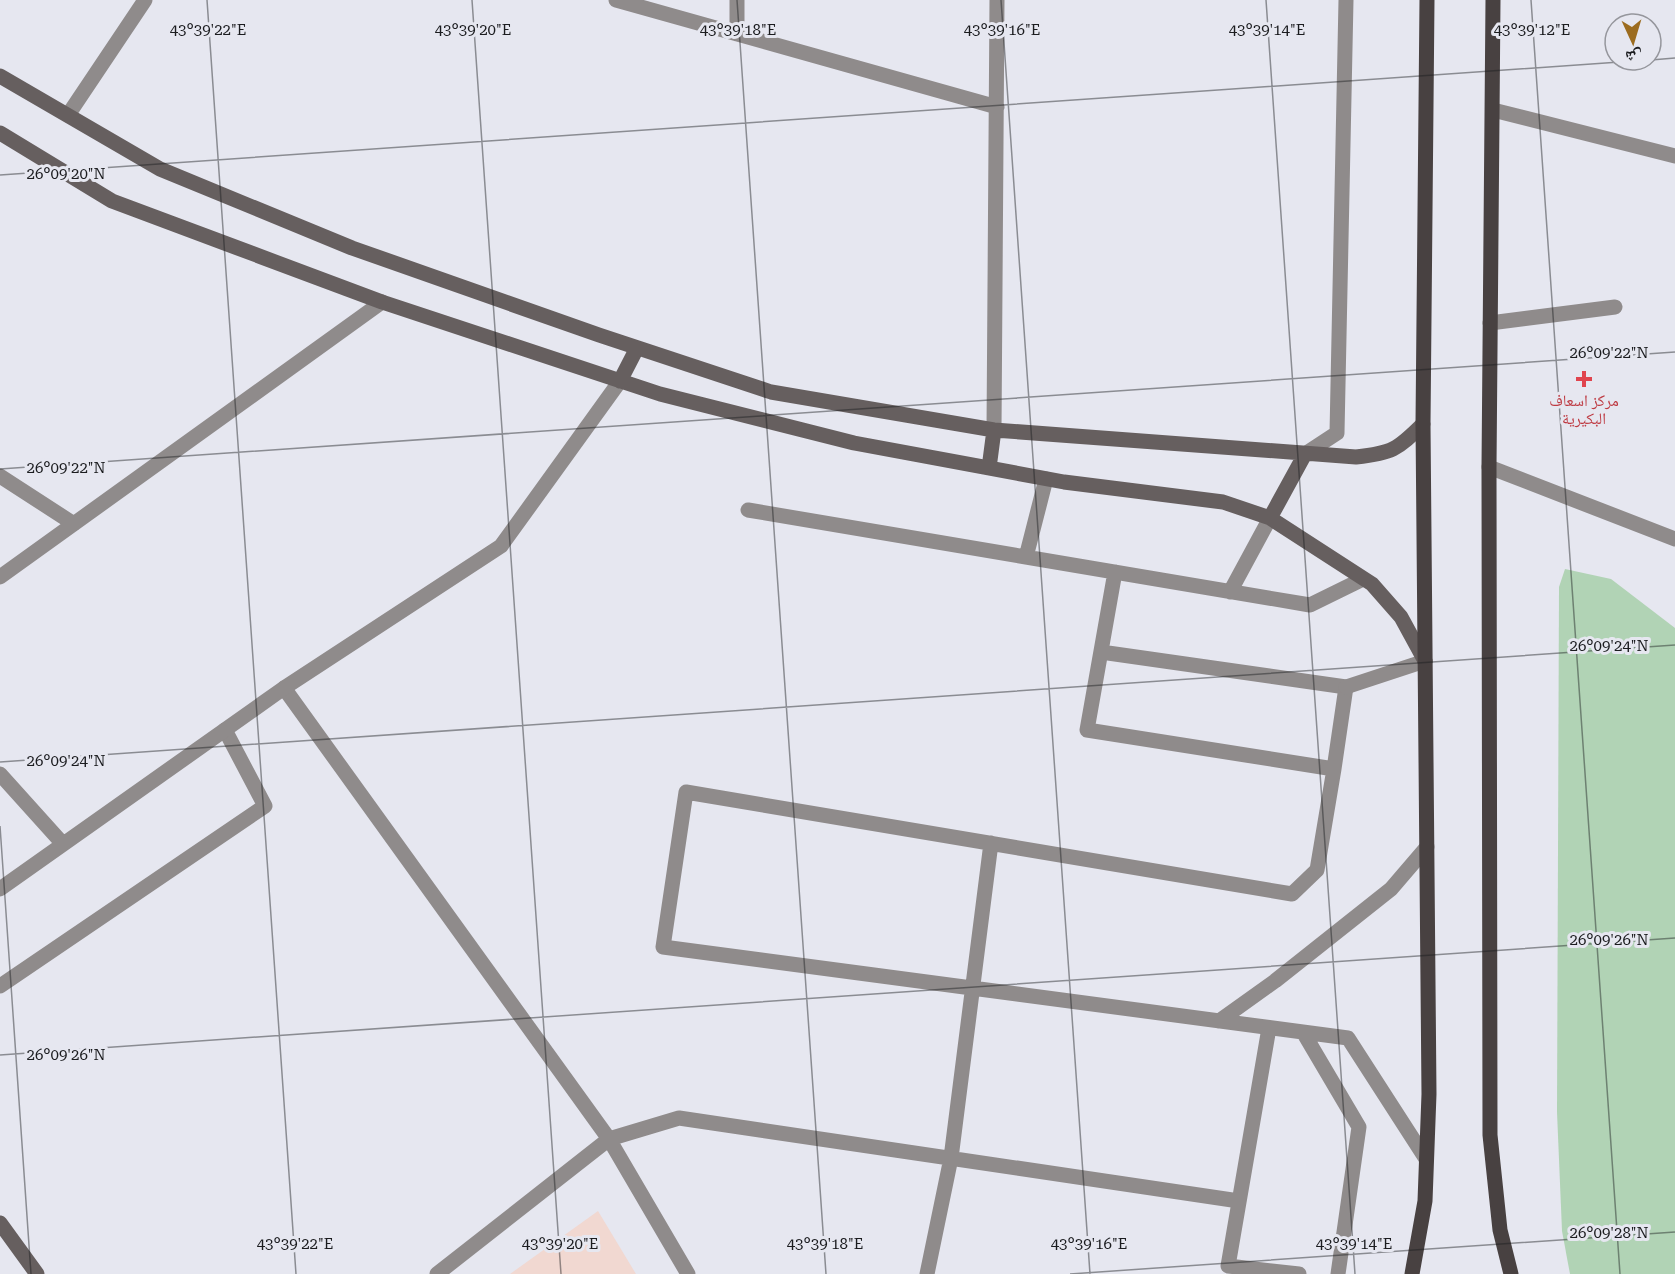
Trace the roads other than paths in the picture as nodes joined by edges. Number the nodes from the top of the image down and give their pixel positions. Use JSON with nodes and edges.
{"nodes":[{"id":1,"x":145,"y":0,"type":"edge"},
{"id":2,"x":616,"y":0,"type":"edge"},
{"id":3,"x":737,"y":0,"type":"edge"},
{"id":4,"x":997,"y":0,"type":"edge"},
{"id":5,"x":1346,"y":0,"type":"edge"},
{"id":6,"x":1427,"y":0,"type":"edge"},
{"id":7,"x":1493,"y":0,"type":"edge"},
{"id":8,"x":736,"y":34,"type":"junction"},
{"id":9,"x":0,"y":76,"type":"edge"},
{"id":10,"x":997,"y":107,"type":"junction"},
{"id":11,"x":1492,"y":110,"type":"junction"},
{"id":12,"x":68,"y":115,"type":"junction"},
{"id":13,"x":0,"y":134,"type":"edge"},
{"id":14,"x":1675,"y":156,"type":"edge"},
{"id":15,"x":382,"y":303,"type":"junction"},
{"id":16,"x":1615,"y":307,"type":"dead end"},
{"id":17,"x":1490,"y":323,"type":"junction"},
{"id":18,"x":637,"y":348,"type":"junction"},
{"id":19,"x":620,"y":381,"type":"junction"},
{"id":20,"x":1424,"y":424,"type":"junction"},
{"id":21,"x":994,"y":430,"type":"junction"},
{"id":22,"x":1305,"y":454,"type":"junction"},
{"id":23,"x":1489,"y":467,"type":"junction"},
{"id":24,"x":988,"y":468,"type":"junction"},
{"id":25,"x":0,"y":476,"type":"edge"},
{"id":26,"x":1046,"y":479,"type":"junction"},
{"id":27,"x":748,"y":510,"type":"dead end"},
{"id":28,"x":1270,"y":518,"type":"junction"},
{"id":29,"x":74,"y":524,"type":"junction"},
{"id":30,"x":1675,"y":539,"type":"edge"},
{"id":31,"x":1026,"y":557,"type":"junction"},
{"id":32,"x":1115,"y":572,"type":"junction"},
{"id":33,"x":0,"y":577,"type":"edge"},
{"id":34,"x":1363,"y":579,"type":"junction"},
{"id":35,"x":1230,"y":592,"type":"junction"},
{"id":36,"x":1101,"y":652,"type":"junction"},
{"id":37,"x":1425,"y":661,"type":"junction"},
{"id":38,"x":1346,"y":687,"type":"junction"},
{"id":39,"x":284,"y":688,"type":"junction"},
{"id":40,"x":225,"y":730,"type":"junction"},
{"id":41,"x":1334,"y":769,"type":"junction"},
{"id":42,"x":0,"y":774,"type":"edge"},
{"id":43,"x":991,"y":843,"type":"junction"},
{"id":44,"x":63,"y":844,"type":"junction"},
{"id":45,"x":1427,"y":847,"type":"junction"},
{"id":46,"x":0,"y":889,"type":"edge"},
{"id":47,"x":0,"y":986,"type":"edge"},
{"id":48,"x":974,"y":988,"type":"junction"},
{"id":49,"x":1219,"y":1021,"type":"junction"},
{"id":50,"x":1269,"y":1028,"type":"junction"},
{"id":51,"x":1303,"y":1032,"type":"junction"},
{"id":52,"x":609,"y":1139,"type":"junction"},
{"id":53,"x":951,"y":1158,"type":"junction"},
{"id":54,"x":1426,"y":1159,"type":"junction"},
{"id":55,"x":1239,"y":1201,"type":"junction"},
{"id":56,"x":0,"y":1223,"type":"edge"},
{"id":57,"x":1228,"y":1270,"type":"edge"},
{"id":58,"x":37,"y":1274,"type":"edge"},
{"id":59,"x":437,"y":1274,"type":"edge"},
{"id":60,"x":688,"y":1274,"type":"edge"},
{"id":61,"x":927,"y":1274,"type":"edge"},
{"id":62,"x":1299,"y":1274,"type":"edge"},
{"id":63,"x":1338,"y":1274,"type":"edge"},
{"id":64,"x":1412,"y":1274,"type":"edge"},
{"id":65,"x":1511,"y":1274,"type":"edge"}],
"edges":[{"from":1,"to":12,"type":"street"},
{"from":2,"to":8,"type":"street"},
{"from":3,"to":8,"type":"street"},
{"from":4,"to":10,"type":"street"},
{"from":5,"to":22,"type":"street"},
{"from":6,"to":20,"type":"main road"},
{"from":7,"to":11,"type":"main road"},
{"from":8,"to":10,"type":"street"},
{"from":9,"to":12,"type":"street"},
{"from":10,"to":21,"type":"street"},
{"from":11,"to":14,"type":"street"},
{"from":11,"to":17,"type":"main road"},
{"from":12,"to":18,"type":"street"},
{"from":13,"to":15,"type":"street"},
{"from":15,"to":19,"type":"street"},
{"from":15,"to":29,"type":"street"},
{"from":16,"to":17,"type":"street"},
{"from":17,"to":23,"type":"main road"},
{"from":18,"to":19,"type":"street"},
{"from":18,"to":21,"type":"street"},
{"from":19,"to":24,"type":"street"},
{"from":19,"to":39,"type":"street"},
{"from":20,"to":22,"type":"street"},
{"from":20,"to":37,"type":"main road"},
{"from":21,"to":22,"type":"street"},
{"from":21,"to":24,"type":"street"},
{"from":22,"to":28,"type":"street"},
{"from":23,"to":30,"type":"street"},
{"from":23,"to":65,"type":"main road"},
{"from":24,"to":26,"type":"street"},
{"from":25,"to":29,"type":"street"},
{"from":26,"to":28,"type":"street"},
{"from":26,"to":31,"type":"street"},
{"from":27,"to":31,"type":"street"},
{"from":28,"to":34,"type":"street"},
{"from":28,"to":35,"type":"street"},
{"from":29,"to":33,"type":"street"},
{"from":31,"to":32,"type":"street"},
{"from":32,"to":35,"type":"street"},
{"from":32,"to":36,"type":"street"},
{"from":34,"to":35,"type":"street"},
{"from":34,"to":37,"type":"street"},
{"from":36,"to":38,"type":"street"},
{"from":36,"to":41,"type":"street"},
{"from":37,"to":38,"type":"street"},
{"from":37,"to":45,"type":"main road"},
{"from":38,"to":41,"type":"street"},
{"from":39,"to":40,"type":"street"},
{"from":39,"to":52,"type":"street"},
{"from":40,"to":44,"type":"street"},
{"from":40,"to":47,"type":"street"},
{"from":41,"to":43,"type":"street"},
{"from":42,"to":44,"type":"street"},
{"from":43,"to":48,"type":"street"},
{"from":43,"to":48,"type":"street"},
{"from":44,"to":46,"type":"street"},
{"from":45,"to":49,"type":"street"},
{"from":45,"to":54,"type":"main road"},
{"from":48,"to":49,"type":"street"},
{"from":48,"to":53,"type":"street"},
{"from":49,"to":50,"type":"street"},
{"from":50,"to":51,"type":"street"},
{"from":50,"to":55,"type":"street"},
{"from":51,"to":54,"type":"street"},
{"from":51,"to":63,"type":"street"},
{"from":52,"to":53,"type":"street"},
{"from":52,"to":59,"type":"street"},
{"from":52,"to":60,"type":"street"},
{"from":53,"to":55,"type":"street"},
{"from":53,"to":61,"type":"street"},
{"from":54,"to":64,"type":"main road"},
{"from":55,"to":57,"type":"street"},
{"from":56,"to":58,"type":"street"},
{"from":57,"to":62,"type":"street"}]}
